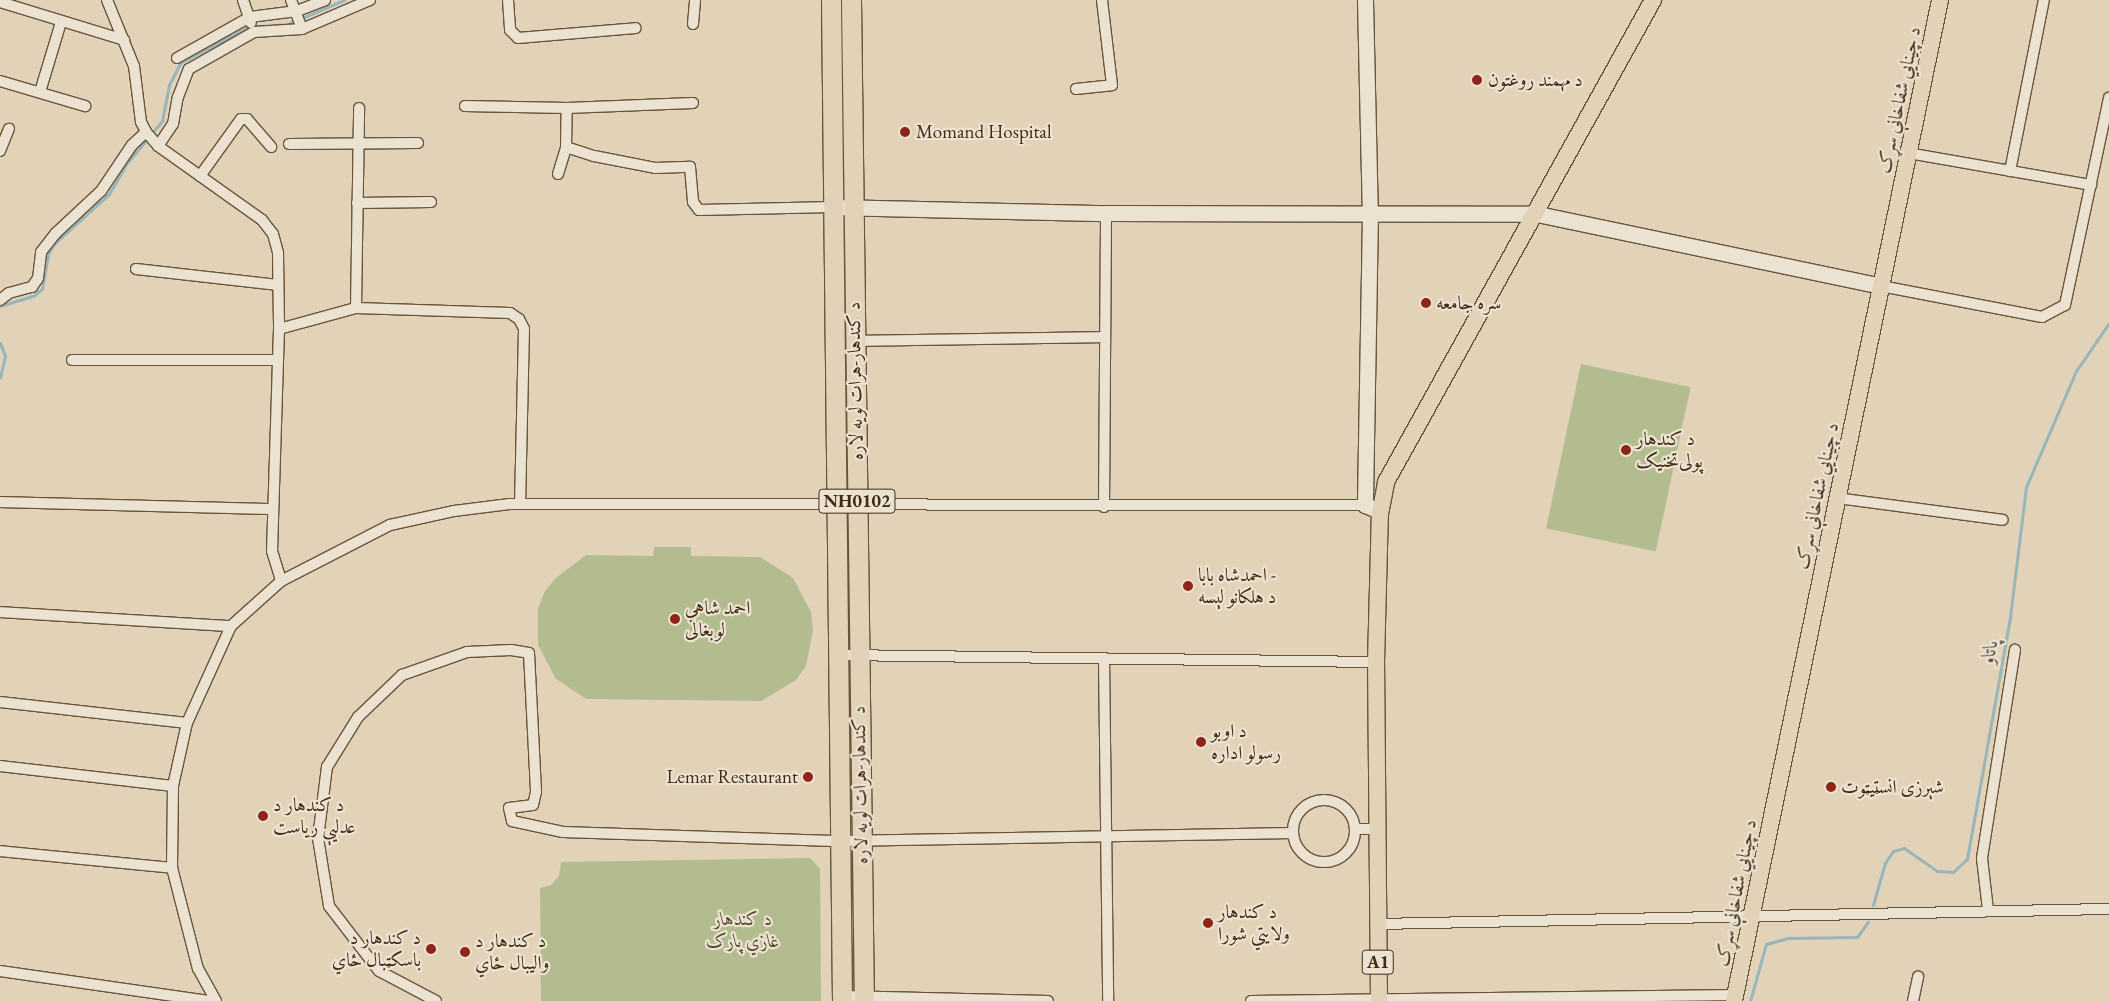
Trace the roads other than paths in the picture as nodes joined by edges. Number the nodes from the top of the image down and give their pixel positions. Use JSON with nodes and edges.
{"nodes":[{"id":1,"x":107,"y":0,"type":"edge"},
{"id":2,"x":244,"y":0,"type":"edge"},
{"id":3,"x":291,"y":0,"type":"edge"},
{"id":4,"x":326,"y":0,"type":"edge"},
{"id":5,"x":370,"y":0,"type":"edge"},
{"id":6,"x":508,"y":0,"type":"edge"},
{"id":7,"x":695,"y":0,"type":"edge"},
{"id":8,"x":831,"y":0,"type":"edge"},
{"id":9,"x":851,"y":0,"type":"edge"},
{"id":10,"x":1102,"y":0,"type":"edge"},
{"id":11,"x":1365,"y":0,"type":"edge"},
{"id":12,"x":1653,"y":0,"type":"edge"},
{"id":13,"x":1940,"y":0,"type":"edge"},
{"id":14,"x":2044,"y":0,"type":"edge"},
{"id":15,"x":0,"y":2,"type":"edge"},
{"id":16,"x":297,"y":11,"type":"junction"},
{"id":17,"x":250,"y":17,"type":"junction"},
{"id":18,"x":61,"y":22,"type":"junction"},
{"id":19,"x":693,"y":24,"type":"dead end"},
{"id":20,"x":636,"y":28,"type":"dead end"},
{"id":21,"x":302,"y":29,"type":"junction"},
{"id":22,"x":254,"y":32,"type":"junction"},
{"id":23,"x":124,"y":40,"type":"junction"},
{"id":24,"x":177,"y":58,"type":"dead end"},
{"id":25,"x":0,"y":81,"type":"edge"},
{"id":26,"x":1076,"y":89,"type":"dead end"},
{"id":27,"x":40,"y":92,"type":"junction"},
{"id":28,"x":2109,"y":98,"type":"edge"},
{"id":29,"x":693,"y":103,"type":"dead end"},
{"id":30,"x":85,"y":106,"type":"dead end"},
{"id":31,"x":465,"y":106,"type":"dead end"},
{"id":32,"x":358,"y":108,"type":"dead end"},
{"id":33,"x":567,"y":108,"type":"junction"},
{"id":34,"x":9,"y":129,"type":"dead end"},
{"id":35,"x":146,"y":133,"type":"junction"},
{"id":36,"x":418,"y":143,"type":"dead end"},
{"id":37,"x":156,"y":144,"type":"junction"},
{"id":38,"x":289,"y":144,"type":"dead end"},
{"id":39,"x":358,"y":145,"type":"junction"},
{"id":40,"x":271,"y":147,"type":"dead end"},
{"id":41,"x":566,"y":147,"type":"junction"},
{"id":42,"x":0,"y":150,"type":"edge"},
{"id":43,"x":1908,"y":153,"type":"junction"},
{"id":44,"x":2010,"y":171,"type":"junction"},
{"id":45,"x":558,"y":174,"type":"dead end"},
{"id":46,"x":200,"y":176,"type":"junction"},
{"id":47,"x":2091,"y":185,"type":"junction"},
{"id":48,"x":431,"y":202,"type":"dead end"},
{"id":49,"x":357,"y":203,"type":"junction"},
{"id":50,"x":853,"y":206,"type":"junction"},
{"id":51,"x":833,"y":207,"type":"junction"},
{"id":52,"x":1106,"y":213,"type":"junction"},
{"id":53,"x":1370,"y":214,"type":"junction"},
{"id":54,"x":1537,"y":214,"type":"junction"},
{"id":55,"x":136,"y":269,"type":"dead end"},
{"id":56,"x":278,"y":285,"type":"junction"},
{"id":57,"x":1881,"y":286,"type":"junction"},
{"id":58,"x":0,"y":287,"type":"edge"},
{"id":59,"x":9,"y":293,"type":"junction"},
{"id":60,"x":0,"y":300,"type":"edge"},
{"id":61,"x":356,"y":308,"type":"junction"},
{"id":62,"x":279,"y":330,"type":"junction"},
{"id":63,"x":1105,"y":337,"type":"junction"},
{"id":64,"x":855,"y":341,"type":"junction"},
{"id":65,"x":72,"y":360,"type":"dead end"},
{"id":66,"x":276,"y":360,"type":"junction"},
{"id":67,"x":1837,"y":498,"type":"junction"},
{"id":68,"x":0,"y":502,"type":"edge"},
{"id":69,"x":520,"y":504,"type":"junction"},
{"id":70,"x":837,"y":504,"type":"junction"},
{"id":71,"x":857,"y":504,"type":"junction"},
{"id":72,"x":1365,"y":505,"type":"junction"},
{"id":73,"x":1104,"y":507,"type":"junction"},
{"id":74,"x":272,"y":509,"type":"junction"},
{"id":75,"x":1380,"y":511,"type":"junction"},
{"id":76,"x":2004,"y":520,"type":"dead end"},
{"id":77,"x":281,"y":581,"type":"junction"},
{"id":78,"x":0,"y":612,"type":"edge"},
{"id":79,"x":231,"y":626,"type":"junction"},
{"id":80,"x":2015,"y":650,"type":"dead end"},
{"id":81,"x":839,"y":655,"type":"junction"},
{"id":82,"x":859,"y":655,"type":"junction"},
{"id":83,"x":1104,"y":658,"type":"junction"},
{"id":84,"x":1376,"y":662,"type":"junction"},
{"id":85,"x":0,"y":702,"type":"edge"},
{"id":86,"x":187,"y":723,"type":"junction"},
{"id":87,"x":0,"y":766,"type":"edge"},
{"id":88,"x":173,"y":786,"type":"junction"},
{"id":89,"x":1356,"y":829,"type":"junction"},
{"id":90,"x":1377,"y":829,"type":"junction"},
{"id":91,"x":1292,"y":833,"type":"junction"},
{"id":92,"x":1106,"y":836,"type":"junction"},
{"id":93,"x":841,"y":841,"type":"junction"},
{"id":94,"x":861,"y":841,"type":"junction"},
{"id":95,"x":0,"y":851,"type":"edge"},
{"id":96,"x":172,"y":868,"type":"junction"},
{"id":97,"x":2109,"y":909,"type":"edge"},
{"id":98,"x":1988,"y":910,"type":"junction"},
{"id":99,"x":1751,"y":918,"type":"junction"},
{"id":100,"x":1378,"y":924,"type":"junction"},
{"id":101,"x":0,"y":971,"type":"edge"},
{"id":102,"x":1918,"y":977,"type":"dead end"},
{"id":103,"x":842,"y":998,"type":"edge"},
{"id":104,"x":864,"y":998,"type":"edge"},
{"id":105,"x":1735,"y":998,"type":"edge"},
{"id":106,"x":1379,"y":1000,"type":"edge"},
{"id":107,"x":207,"y":1001,"type":"edge"},
{"id":108,"x":216,"y":1001,"type":"edge"},
{"id":109,"x":436,"y":1001,"type":"edge"},
{"id":110,"x":1048,"y":1001,"type":"edge"},
{"id":111,"x":1108,"y":1001,"type":"edge"},
{"id":112,"x":1251,"y":1001,"type":"edge"},
{"id":113,"x":1913,"y":1001,"type":"edge"}],
"edges":[{"from":1,"to":23,"type":"street"},
{"from":2,"to":17,"type":"street"},
{"from":3,"to":16,"type":"street"},
{"from":4,"to":16,"type":"street"},
{"from":5,"to":21,"type":"street"},
{"from":6,"to":20,"type":"street"},
{"from":7,"to":19,"type":"street"},
{"from":8,"to":51,"type":"highway","name":"د کندهار-هرات لويه لاره","number":"NH0102"},
{"from":9,"to":50,"type":"highway","name":"د کندهار-هرات لويه لاره","number":"NH0102"},
{"from":10,"to":26,"type":"street"},
{"from":11,"to":53,"type":"street"},
{"from":12,"to":54,"type":"main road"},
{"from":13,"to":43,"type":"main road","name":"د چينايي شفاخانې سړک"},
{"from":14,"to":44,"type":"street"},
{"from":15,"to":18,"type":"street"},
{"from":16,"to":17,"type":"street"},
{"from":16,"to":21,"type":"street"},
{"from":17,"to":22,"type":"street"},
{"from":17,"to":24,"type":"street"},
{"from":18,"to":23,"type":"street"},
{"from":18,"to":27,"type":"street"},
{"from":21,"to":22,"type":"street"},
{"from":22,"to":37,"type":"street"},
{"from":23,"to":35,"type":"street"},
{"from":25,"to":27,"type":"street"},
{"from":27,"to":30,"type":"street"},
{"from":28,"to":47,"type":"street"},
{"from":29,"to":33,"type":"street"},
{"from":31,"to":33,"type":"street"},
{"from":32,"to":39,"type":"street"},
{"from":33,"to":41,"type":"street"},
{"from":34,"to":42,"type":"street"},
{"from":35,"to":37,"type":"street"},
{"from":35,"to":59,"type":"street"},
{"from":36,"to":39,"type":"street"},
{"from":37,"to":46,"type":"street"},
{"from":38,"to":39,"type":"street"},
{"from":39,"to":49,"type":"street"},
{"from":40,"to":46,"type":"street"},
{"from":41,"to":45,"type":"street"},
{"from":41,"to":51,"type":"street"},
{"from":43,"to":44,"type":"street"},
{"from":43,"to":57,"type":"main road","name":"د چينايي شفاخانې سړک"},
{"from":44,"to":47,"type":"street"},
{"from":46,"to":56,"type":"street"},
{"from":47,"to":57,"type":"street"},
{"from":48,"to":49,"type":"street"},
{"from":49,"to":61,"type":"street"},
{"from":50,"to":51,"type":"street"},
{"from":50,"to":52,"type":"street"},
{"from":50,"to":64,"type":"highway","name":"د کندهار-هرات لويه لاره","number":"NH0102"},
{"from":51,"to":70,"type":"highway","name":"د کندهار-هرات لويه لاره","number":"NH0102"},
{"from":52,"to":53,"type":"street"},
{"from":52,"to":63,"type":"street"},
{"from":53,"to":54,"type":"street"},
{"from":53,"to":72,"type":"street"},
{"from":54,"to":57,"type":"street"},
{"from":54,"to":75,"type":"main road"},
{"from":55,"to":56,"type":"street"},
{"from":56,"to":62,"type":"street"},
{"from":57,"to":67,"type":"main road","name":"د چينايي شفاخانې سړک"},
{"from":58,"to":59,"type":"street"},
{"from":59,"to":60,"type":"street"},
{"from":61,"to":62,"type":"street"},
{"from":61,"to":69,"type":"street"},
{"from":62,"to":66,"type":"street"},
{"from":63,"to":64,"type":"street"},
{"from":63,"to":73,"type":"street"},
{"from":64,"to":71,"type":"highway","name":"د کندهار-هرات لويه لاره","number":"NH0102"},
{"from":65,"to":66,"type":"street"},
{"from":66,"to":74,"type":"street"},
{"from":67,"to":76,"type":"street"},
{"from":67,"to":99,"type":"main road","name":"د چينايي شفاخانې سړک"},
{"from":68,"to":74,"type":"street"},
{"from":69,"to":70,"type":"street"},
{"from":69,"to":77,"type":"street"},
{"from":70,"to":71,"type":"street"},
{"from":70,"to":81,"type":"highway","name":"د کندهار-هرات لويه لاره","number":"NH0102"},
{"from":71,"to":73,"type":"street"},
{"from":71,"to":82,"type":"highway","name":"د کندهار-هرات لويه لاره","number":"NH0102"},
{"from":72,"to":73,"type":"street"},
{"from":72,"to":75,"type":"street"},
{"from":74,"to":77,"type":"street"},
{"from":75,"to":84,"type":"main road"},
{"from":77,"to":79,"type":"street"},
{"from":78,"to":79,"type":"street"},
{"from":79,"to":86,"type":"street"},
{"from":80,"to":98,"type":"street"},
{"from":81,"to":82,"type":"street"},
{"from":81,"to":93,"type":"highway","name":"د کندهار-هرات لويه لاره","number":"NH0102"},
{"from":82,"to":83,"type":"street"},
{"from":82,"to":94,"type":"highway","name":"د کندهار-هرات لويه لاره","number":"NH0102"},
{"from":83,"to":84,"type":"street"},
{"from":83,"to":92,"type":"street"},
{"from":84,"to":90,"type":"main road"},
{"from":85,"to":86,"type":"street"},
{"from":86,"to":88,"type":"street"},
{"from":87,"to":88,"type":"street"},
{"from":88,"to":96,"type":"street"},
{"from":89,"to":90,"type":"street"},
{"from":89,"to":91,"type":"street"},
{"from":89,"to":91,"type":"street"},
{"from":90,"to":100,"type":"main road"},
{"from":91,"to":92,"type":"street"},
{"from":92,"to":94,"type":"street"},
{"from":92,"to":111,"type":"street"},
{"from":93,"to":94,"type":"street"},
{"from":93,"to":103,"type":"highway","name":"د کندهار-هرات لويه لاره","number":"NH0102"},
{"from":93,"to":109,"type":"street"},
{"from":94,"to":104,"type":"highway","name":"د کندهار-هرات لويه لاره","number":"NH0102"},
{"from":95,"to":96,"type":"street"},
{"from":96,"to":108,"type":"street"},
{"from":97,"to":98,"type":"street"},
{"from":98,"to":99,"type":"street"},
{"from":99,"to":100,"type":"street"},
{"from":99,"to":105,"type":"main road","name":"د چينايي شفاخانې سړک"},
{"from":100,"to":106,"type":"main road","number":"A1"},
{"from":101,"to":107,"type":"street"},
{"from":102,"to":113,"type":"street"},
{"from":103,"to":104,"type":"street"},
{"from":104,"to":110,"type":"street"},
{"from":105,"to":106,"type":"street"},
{"from":106,"to":112,"type":"street"}]}
